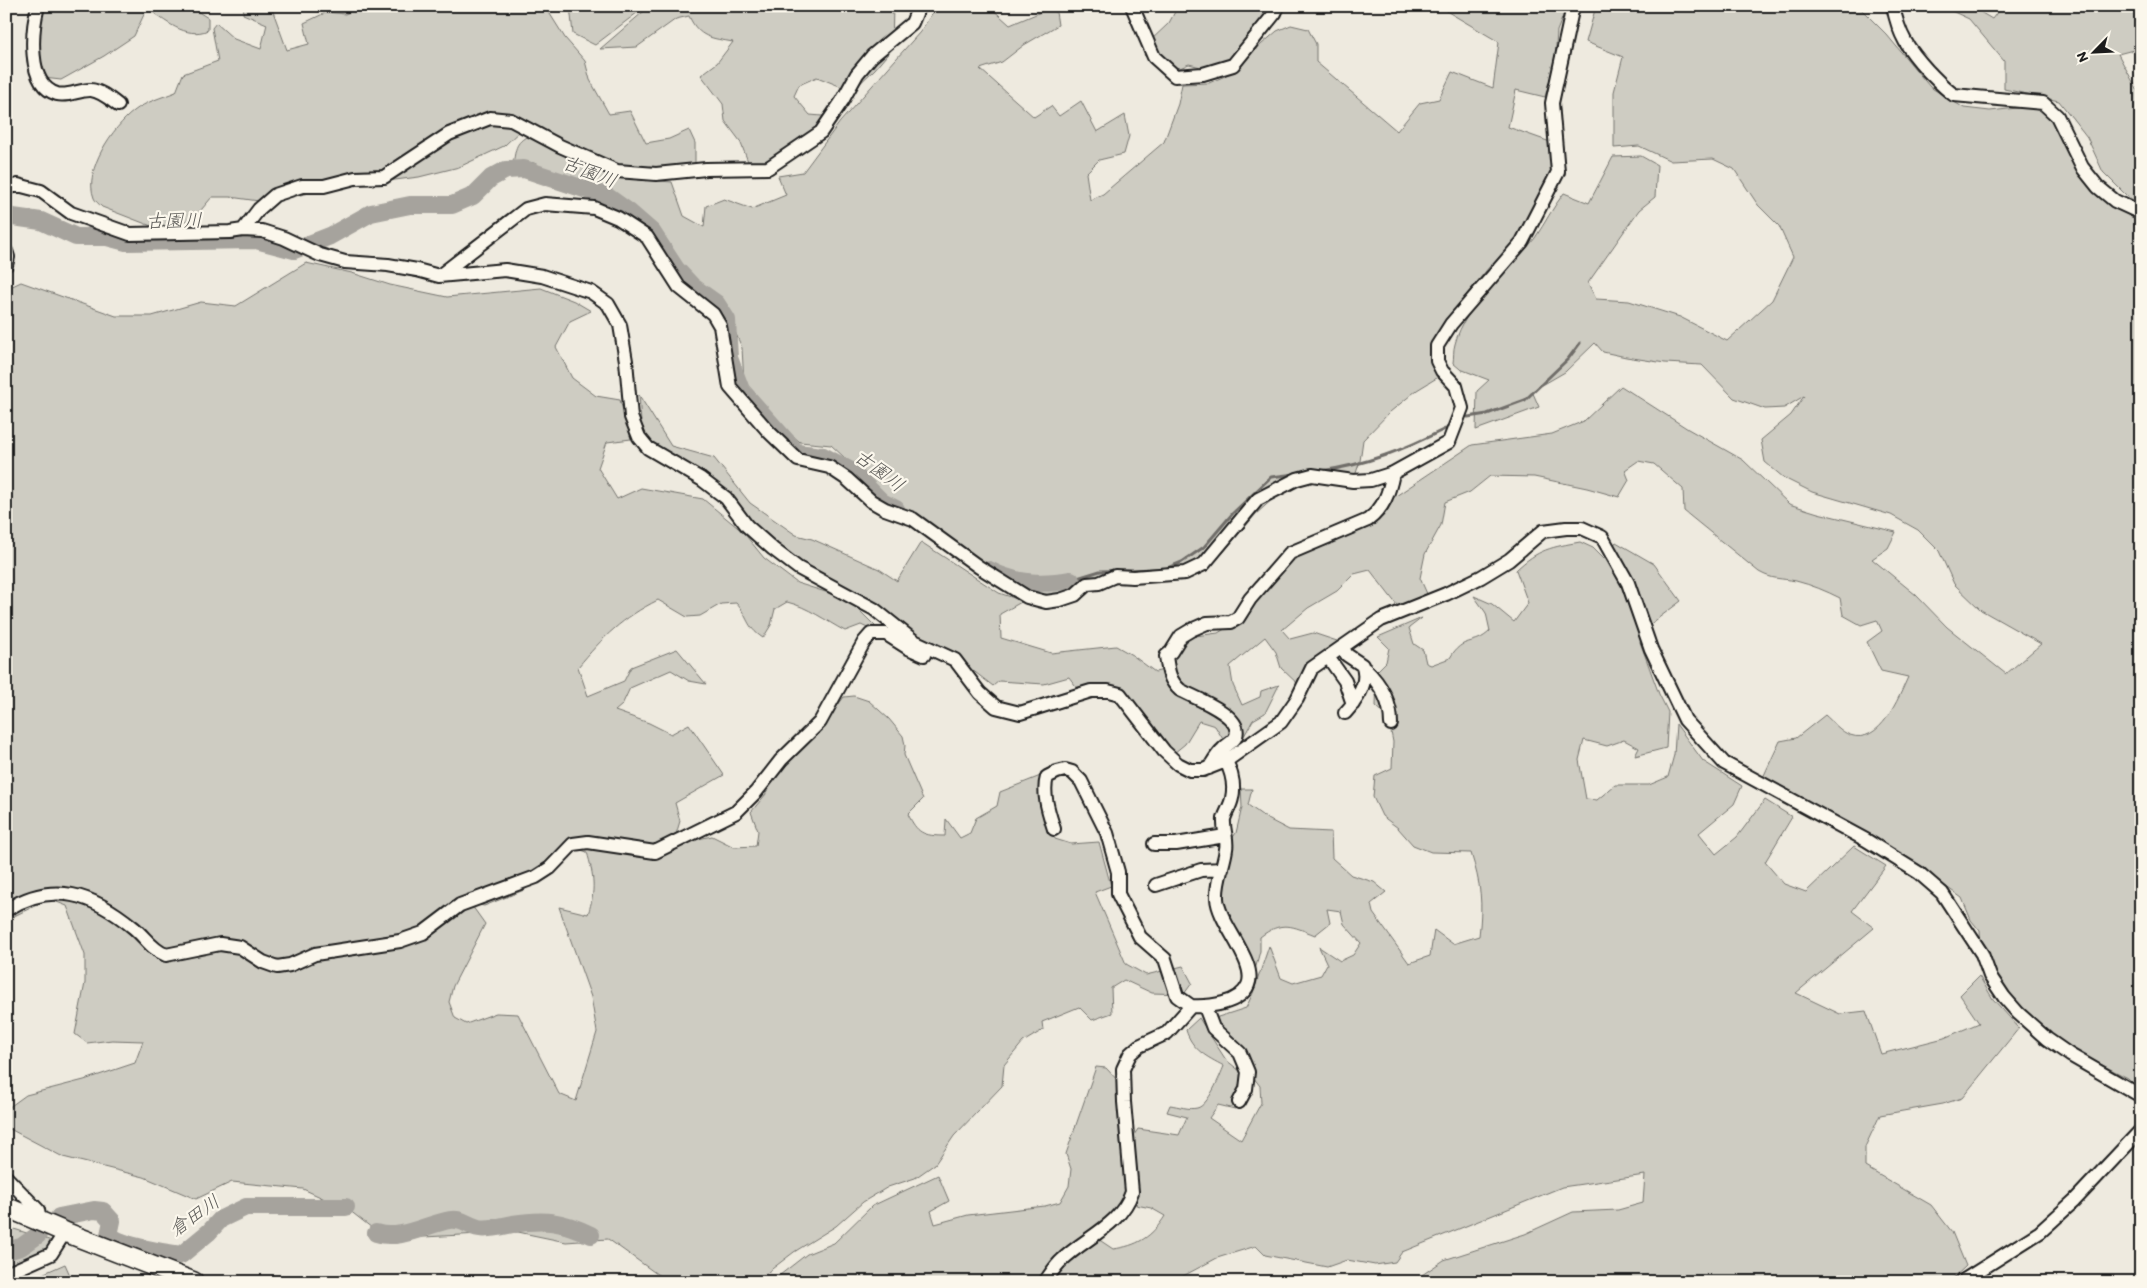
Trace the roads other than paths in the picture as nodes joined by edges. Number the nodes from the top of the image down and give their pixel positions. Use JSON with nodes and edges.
{"nodes":[{"id":1,"x":38,"y":6,"type":"edge"},
{"id":2,"x":921,"y":6,"type":"edge"},
{"id":3,"x":1132,"y":6,"type":"edge"},
{"id":4,"x":1278,"y":6,"type":"edge"},
{"id":5,"x":1573,"y":6,"type":"edge"},
{"id":6,"x":1893,"y":6,"type":"edge"},
{"id":7,"x":118,"y":105,"type":"dead end"},
{"id":8,"x":6,"y":188,"type":"edge"},
{"id":9,"x":2141,"y":213,"type":"edge"},
{"id":10,"x":242,"y":230,"type":"junction"},
{"id":11,"x":6,"y":251,"type":"edge"},
{"id":12,"x":6,"y":265,"type":"edge"},
{"id":13,"x":439,"y":276,"type":"junction"},
{"id":14,"x":1392,"y":473,"type":"junction"},
{"id":15,"x":1343,"y":648,"type":"junction"},
{"id":16,"x":936,"y":650,"type":"junction"},
{"id":17,"x":1328,"y":658,"type":"junction"},
{"id":18,"x":1364,"y":670,"type":"junction"},
{"id":19,"x":1391,"y":724,"type":"dead end"},
{"id":20,"x":1226,"y":761,"type":"junction"},
{"id":21,"x":1209,"y":768,"type":"junction"},
{"id":22,"x":1054,"y":829,"type":"dead end"},
{"id":23,"x":1225,"y":836,"type":"junction"},
{"id":24,"x":1154,"y":844,"type":"dead end"},
{"id":25,"x":1222,"y":869,"type":"junction"},
{"id":26,"x":1156,"y":884,"type":"dead end"},
{"id":27,"x":6,"y":910,"type":"edge"},
{"id":28,"x":1191,"y":1006,"type":"junction"},
{"id":29,"x":1204,"y":1007,"type":"junction"},
{"id":30,"x":2141,"y":1096,"type":"edge"},
{"id":31,"x":1239,"y":1102,"type":"dead end"},
{"id":32,"x":2141,"y":1130,"type":"edge"},
{"id":33,"x":6,"y":1177,"type":"edge"},
{"id":34,"x":6,"y":1208,"type":"edge"},
{"id":35,"x":40,"y":1222,"type":"junction"},
{"id":36,"x":65,"y":1232,"type":"junction"},
{"id":37,"x":6,"y":1274,"type":"edge"},
{"id":38,"x":194,"y":1282,"type":"edge"},
{"id":39,"x":1045,"y":1282,"type":"edge"},
{"id":40,"x":1961,"y":1282,"type":"edge"}],
"edges":[{"from":1,"to":7,"type":"street"},
{"from":2,"to":10,"type":"street"},
{"from":3,"to":4,"type":"street"},
{"from":5,"to":14,"type":"street"},
{"from":6,"to":9,"type":"street"},
{"from":8,"to":10,"type":"street"},
{"from":10,"to":13,"type":"street"},
{"from":11,"to":12,"type":"street"},
{"from":13,"to":14,"type":"street"},
{"from":13,"to":16,"type":"street"},
{"from":14,"to":21,"type":"street"},
{"from":15,"to":17,"type":"street"},
{"from":15,"to":18,"type":"street"},
{"from":15,"to":30,"type":"street"},
{"from":16,"to":21,"type":"street"},
{"from":16,"to":27,"type":"street"},
{"from":17,"to":18,"type":"street"},
{"from":17,"to":20,"type":"street"},
{"from":18,"to":19,"type":"street"},
{"from":20,"to":21,"type":"street"},
{"from":20,"to":23,"type":"street"},
{"from":22,"to":28,"type":"street"},
{"from":23,"to":24,"type":"street"},
{"from":23,"to":25,"type":"street"},
{"from":25,"to":26,"type":"street"},
{"from":25,"to":29,"type":"street"},
{"from":28,"to":29,"type":"street"},
{"from":28,"to":39,"type":"street"},
{"from":29,"to":31,"type":"street"},
{"from":32,"to":40,"type":"street"},
{"from":33,"to":35,"type":"street"},
{"from":34,"to":35,"type":"highway"},
{"from":35,"to":36,"type":"highway"},
{"from":36,"to":37,"type":"street"},
{"from":36,"to":38,"type":"highway"}]}
